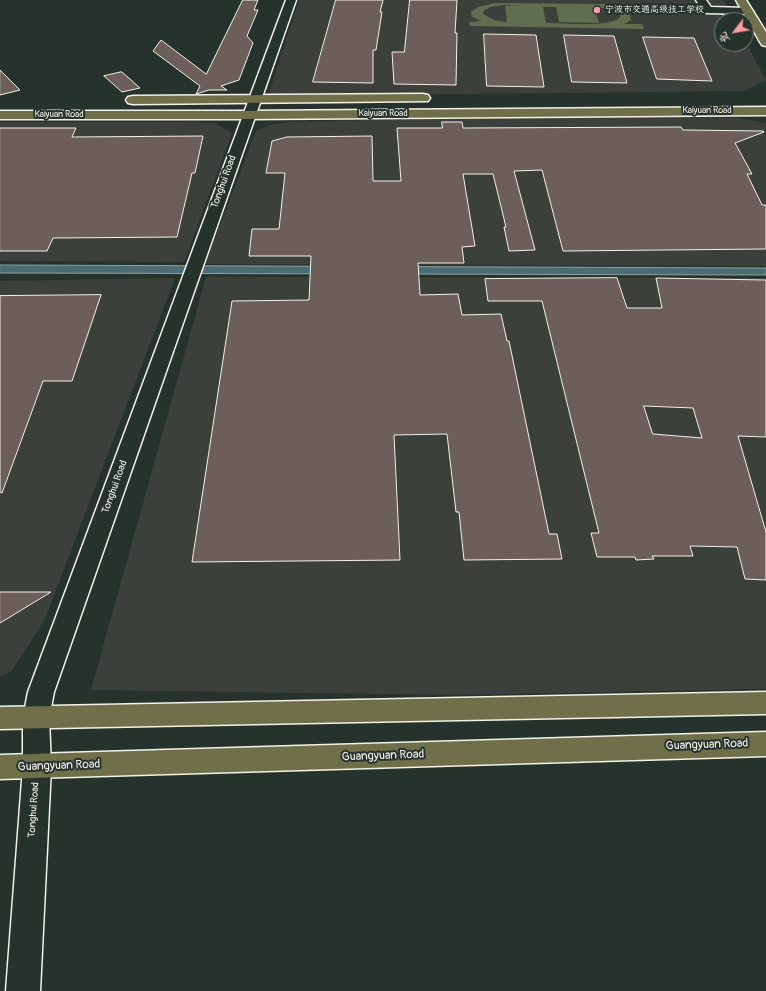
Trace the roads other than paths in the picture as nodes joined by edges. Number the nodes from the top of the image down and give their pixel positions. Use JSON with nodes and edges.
{"nodes":[{"id":1,"x":290,"y":0,"type":"edge"},
{"id":2,"x":701,"y":0,"type":"edge"},
{"id":3,"x":718,"y":0,"type":"edge"},
{"id":4,"x":741,"y":0,"type":"edge"},
{"id":5,"x":724,"y":11,"type":"junction"},
{"id":6,"x":747,"y":11,"type":"junction"},
{"id":7,"x":766,"y":42,"type":"edge"},
{"id":8,"x":438,"y":98,"type":"dead end"},
{"id":9,"x":119,"y":100,"type":"dead end"},
{"id":10,"x":251,"y":107,"type":"junction"},
{"id":11,"x":766,"y":111,"type":"edge"},
{"id":12,"x":0,"y":115,"type":"edge"},
{"id":13,"x":766,"y":703,"type":"edge"},
{"id":14,"x":0,"y":718,"type":"edge"},
{"id":15,"x":36,"y":718,"type":"junction"},
{"id":16,"x":766,"y":744,"type":"edge"},
{"id":17,"x":0,"y":767,"type":"edge"},
{"id":18,"x":37,"y":767,"type":"junction"},
{"id":19,"x":23,"y":991,"type":"edge"}],
"edges":[{"from":1,"to":10,"type":"street","name":"Tonghui Road"},
{"from":2,"to":5,"type":"street"},
{"from":3,"to":5,"type":"street"},
{"from":4,"to":6,"type":"main road"},
{"from":5,"to":6,"type":"street"},
{"from":6,"to":7,"type":"main road"},
{"from":8,"to":10,"type":"main road","name":"Kaiyuan Road"},
{"from":9,"to":10,"type":"main road","name":"Kaiyuan Road"},
{"from":10,"to":11,"type":"main road","name":"Kaiyuan Road"},
{"from":10,"to":12,"type":"main road","name":"Kaiyuan Road"},
{"from":10,"to":15,"type":"street","name":"Tonghui Road"},
{"from":13,"to":15,"type":"main road"},
{"from":14,"to":15,"type":"main road"},
{"from":15,"to":18,"type":"street","name":"Tonghui Road"},
{"from":16,"to":18,"type":"main road","name":"Guangyuan Road"},
{"from":17,"to":18,"type":"main road","name":"Guangyuan Road"},
{"from":18,"to":19,"type":"street","name":"Tonghui Road"}]}
